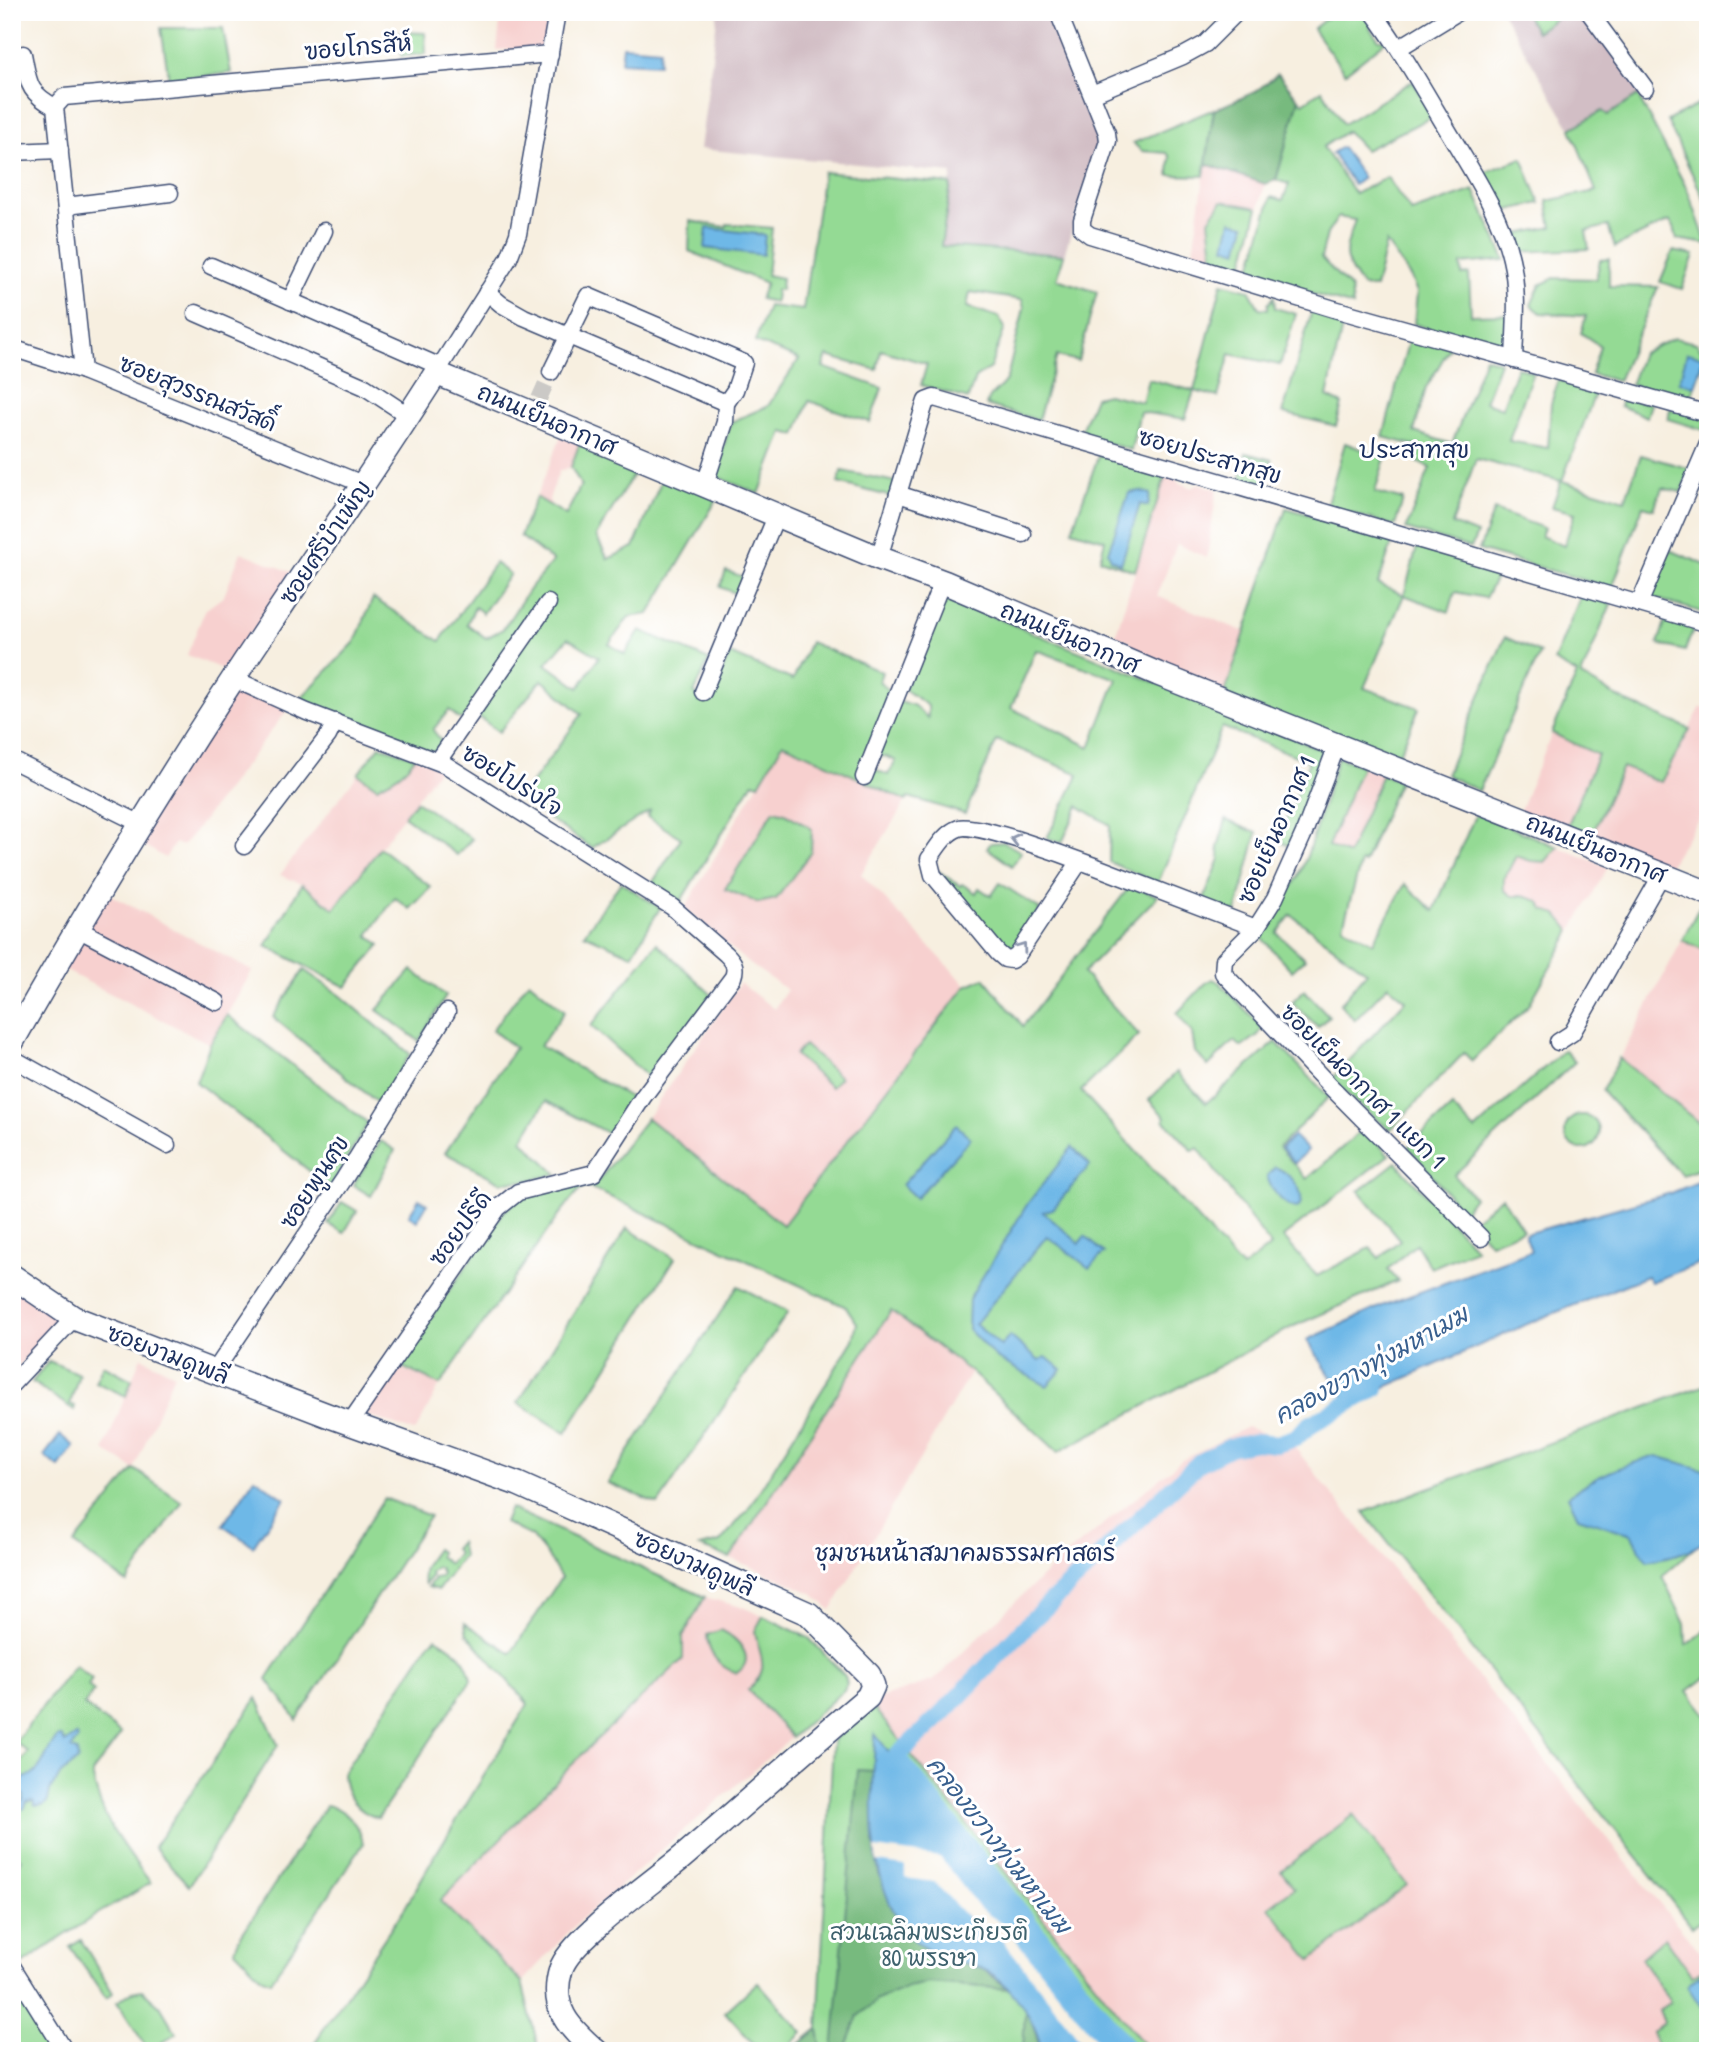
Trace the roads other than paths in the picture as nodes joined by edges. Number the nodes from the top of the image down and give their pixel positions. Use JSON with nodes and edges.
{"nodes":[{"id":1,"x":557,"y":12,"type":"edge"},
{"id":2,"x":1058,"y":12,"type":"edge"},
{"id":3,"x":1237,"y":12,"type":"edge"},
{"id":4,"x":1373,"y":12,"type":"edge"},
{"id":5,"x":1458,"y":12,"type":"edge"},
{"id":6,"x":1590,"y":12,"type":"edge"},
{"id":7,"x":1399,"y":48,"type":"junction"},
{"id":8,"x":23,"y":54,"type":"dead end"},
{"id":9,"x":550,"y":54,"type":"junction"},
{"id":10,"x":1645,"y":88,"type":"dead end"},
{"id":11,"x":1091,"y":94,"type":"junction"},
{"id":12,"x":55,"y":107,"type":"junction"},
{"id":13,"x":60,"y":150,"type":"junction"},
{"id":14,"x":12,"y":152,"type":"edge"},
{"id":15,"x":170,"y":193,"type":"dead end"},
{"id":16,"x":66,"y":206,"type":"junction"},
{"id":17,"x":324,"y":230,"type":"dead end"},
{"id":18,"x":211,"y":266,"type":"dead end"},
{"id":19,"x":488,"y":292,"type":"junction"},
{"id":20,"x":290,"y":301,"type":"junction"},
{"id":21,"x":196,"y":313,"type":"dead end"},
{"id":22,"x":567,"y":335,"type":"junction"},
{"id":23,"x":12,"y":348,"type":"edge"},
{"id":24,"x":1514,"y":360,"type":"junction"},
{"id":25,"x":439,"y":370,"type":"junction"},
{"id":26,"x":83,"y":371,"type":"junction"},
{"id":27,"x":551,"y":372,"type":"tunnel mouth"},
{"id":28,"x":726,"y":403,"type":"junction"},
{"id":29,"x":1708,"y":414,"type":"edge"},
{"id":30,"x":409,"y":416,"type":"junction"},
{"id":31,"x":1708,"y":444,"type":"edge"},
{"id":32,"x":705,"y":484,"type":"junction"},
{"id":33,"x":365,"y":485,"type":"junction"},
{"id":34,"x":898,"y":494,"type":"junction"},
{"id":35,"x":777,"y":514,"type":"junction"},
{"id":36,"x":1023,"y":534,"type":"dead end"},
{"id":37,"x":879,"y":558,"type":"junction"},
{"id":38,"x":942,"y":582,"type":"junction"},
{"id":39,"x":548,"y":603,"type":"dead end"},
{"id":40,"x":1639,"y":604,"type":"junction"},
{"id":41,"x":1708,"y":624,"type":"edge"},
{"id":42,"x":234,"y":679,"type":"junction"},
{"id":43,"x":703,"y":692,"type":"dead end"},
{"id":44,"x":335,"y":722,"type":"junction"},
{"id":45,"x":1337,"y":745,"type":"junction"},
{"id":46,"x":12,"y":760,"type":"edge"},
{"id":47,"x":438,"y":761,"type":"junction"},
{"id":48,"x":864,"y":777,"type":"dead end"},
{"id":49,"x":141,"y":824,"type":"junction"},
{"id":50,"x":244,"y":846,"type":"dead end"},
{"id":51,"x":1080,"y":861,"type":"junction"},
{"id":52,"x":1662,"y":874,"type":"junction"},
{"id":53,"x":1708,"y":892,"type":"edge"},
{"id":54,"x":76,"y":928,"type":"junction"},
{"id":55,"x":1256,"y":928,"type":"junction"},
{"id":56,"x":1224,"y":960,"type":"joint"},
{"id":57,"x":736,"y":969,"type":"joint"},
{"id":58,"x":217,"y":1002,"type":"dead end"},
{"id":59,"x":447,"y":1013,"type":"dead end"},
{"id":60,"x":12,"y":1042,"type":"edge"},
{"id":61,"x":1558,"y":1042,"type":"dead end"},
{"id":62,"x":12,"y":1058,"type":"edge"},
{"id":63,"x":167,"y":1145,"type":"dead end"},
{"id":64,"x":1481,"y":1238,"type":"dead end"},
{"id":65,"x":12,"y":1276,"type":"edge"},
{"id":66,"x":74,"y":1318,"type":"junction"},
{"id":67,"x":214,"y":1372,"type":"junction"},
{"id":68,"x":12,"y":1384,"type":"edge"},
{"id":69,"x":349,"y":1423,"type":"junction"},
{"id":70,"x":12,"y":1966,"type":"edge"},
{"id":71,"x":65,"y":2051,"type":"edge"},
{"id":72,"x":596,"y":2051,"type":"edge"}],
"edges":[{"from":1,"to":9,"type":"street","name":"ซอยศรีบำเพ็ญ"},
{"from":2,"to":11,"type":"street"},
{"from":3,"to":11,"type":"street"},
{"from":4,"to":7,"type":"street"},
{"from":5,"to":7,"type":"street"},
{"from":6,"to":10,"type":"street"},
{"from":7,"to":24,"type":"street"},
{"from":8,"to":12,"type":"street"},
{"from":9,"to":12,"type":"street","name":"ฃอยโกรสีห์"},
{"from":9,"to":19,"type":"street","name":"ซอยศรีบำเพ็ญ"},
{"from":11,"to":24,"type":"street"},
{"from":12,"to":13,"type":"street"},
{"from":13,"to":14,"type":"street"},
{"from":13,"to":16,"type":"street"},
{"from":15,"to":16,"type":"street"},
{"from":16,"to":26,"type":"street"},
{"from":17,"to":20,"type":"street"},
{"from":18,"to":20,"type":"street"},
{"from":19,"to":22,"type":"street"},
{"from":19,"to":25,"type":"street","name":"ซอยศรีบำเพ็ญ"},
{"from":20,"to":25,"type":"street"},
{"from":21,"to":30,"type":"street"},
{"from":22,"to":27,"type":"street"},
{"from":22,"to":28,"type":"street"},
{"from":22,"to":28,"type":"street"},
{"from":23,"to":26,"type":"street","name":"ซอยสุวรรณสวัสดิ์"},
{"from":24,"to":29,"type":"street"},
{"from":25,"to":30,"type":"street","name":"ซอยศรีบำเพ็ญ"},
{"from":25,"to":32,"type":"street","name":"ถนนเย็นอากาศ"},
{"from":26,"to":33,"type":"street","name":"ซอยสุวรรณสวัสดิ์"},
{"from":28,"to":32,"type":"street"},
{"from":30,"to":33,"type":"street","name":"ซอยศรีบำเพ็ญ"},
{"from":31,"to":40,"type":"street"},
{"from":32,"to":35,"type":"street","name":"ถนนเย็นอากาศ"},
{"from":33,"to":42,"type":"street","name":"ซอยศรีบำเพ็ญ"},
{"from":34,"to":36,"type":"street"},
{"from":34,"to":37,"type":"street","name":"ซอยประสาทสุข"},
{"from":34,"to":40,"type":"street","name":"ซอยประสาทสุข"},
{"from":35,"to":37,"type":"street","name":"ถนนเย็นอากาศ"},
{"from":35,"to":43,"type":"street"},
{"from":37,"to":38,"type":"street","name":"ถนนเย็นอากาศ"},
{"from":38,"to":45,"type":"street","name":"ถนนเย็นอากาศ"},
{"from":38,"to":48,"type":"street"},
{"from":39,"to":47,"type":"street"},
{"from":40,"to":41,"type":"street","name":"ซอยประสาทสุข"},
{"from":42,"to":44,"type":"street","name":"ซอยโปร่งใจ"},
{"from":42,"to":49,"type":"street","name":"ซอยศรีบำเพ็ญ"},
{"from":44,"to":47,"type":"street","name":"ซอยโปร่งใจ"},
{"from":44,"to":50,"type":"street"},
{"from":45,"to":52,"type":"street","name":"ถนนเย็นอากาศ"},
{"from":45,"to":55,"type":"street","name":"ซอยเย็นอากาศ 1"},
{"from":46,"to":49,"type":"street"},
{"from":47,"to":57,"type":"street","name":"ซอยโปร่งใจ"},
{"from":49,"to":54,"type":"street","name":"ซอยศรีบำเพ็ญ"},
{"from":51,"to":51,"type":"street","one_way":true},
{"from":51,"to":55,"type":"street"},
{"from":52,"to":53,"type":"street","name":"ถนนเย็นอากาศ"},
{"from":52,"to":61,"type":"street"},
{"from":54,"to":58,"type":"street"},
{"from":54,"to":60,"type":"street","name":"ซอยศรีบำเพ็ญ"},
{"from":55,"to":56,"type":"street","name":"ซอยเย็นอากาศ 1"},
{"from":56,"to":64,"type":"street","name":"ซอยเย็นอากาศ 1 แยก 1"},
{"from":57,"to":69,"type":"street","name":"ซอยปรีดี"},
{"from":59,"to":67,"type":"street","name":"ซอยพูนศุข"},
{"from":62,"to":63,"type":"street"},
{"from":65,"to":66,"type":"street","name":"ซอยงามดูพลี"},
{"from":66,"to":67,"type":"street","name":"ซอยงามดูพลี"},
{"from":66,"to":68,"type":"street"},
{"from":67,"to":69,"type":"street","name":"ซอยงามดูพลี"},
{"from":69,"to":72,"type":"street","name":"ซอยงามดูพลี"},
{"from":70,"to":71,"type":"street"}]}
